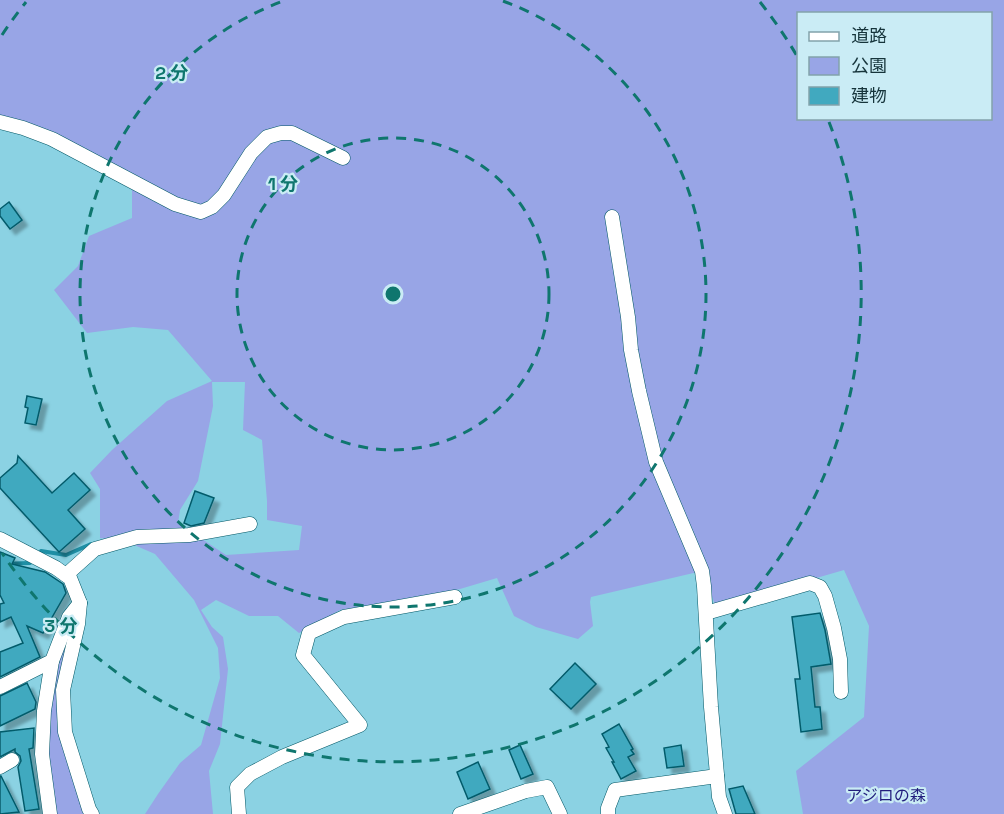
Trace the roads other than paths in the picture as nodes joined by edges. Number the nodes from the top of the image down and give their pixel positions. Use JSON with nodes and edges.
{"nodes":[{"id":1,"x":0,"y":122,"type":"edge"},
{"id":2,"x":343,"y":158,"type":"dead end"},
{"id":3,"x":612,"y":217,"type":"dead end"},
{"id":4,"x":250,"y":524,"type":"dead end"},
{"id":5,"x":0,"y":539,"type":"edge"},
{"id":6,"x":66,"y":575,"type":"junction"},
{"id":7,"x":455,"y":597,"type":"dead end"},
{"id":8,"x":80,"y":603,"type":"junction"},
{"id":9,"x":706,"y":613,"type":"junction"},
{"id":10,"x":52,"y":662,"type":"junction"},
{"id":11,"x":0,"y":687,"type":"edge"},
{"id":12,"x":841,"y":692,"type":"dead end"},
{"id":13,"x":717,"y":776,"type":"junction"},
{"id":14,"x":50,"y":814,"type":"edge"},
{"id":15,"x":92,"y":814,"type":"edge"},
{"id":16,"x":239,"y":814,"type":"edge"},
{"id":17,"x":460,"y":814,"type":"edge"},
{"id":18,"x":560,"y":814,"type":"edge"},
{"id":19,"x":608,"y":814,"type":"edge"},
{"id":20,"x":725,"y":814,"type":"edge"}],
"edges":[{"from":1,"to":2,"type":"street"},
{"from":3,"to":9,"type":"street"},
{"from":4,"to":6,"type":"street"},
{"from":5,"to":6,"type":"street"},
{"from":6,"to":8,"type":"street"},
{"from":7,"to":16,"type":"street"},
{"from":8,"to":10,"type":"street"},
{"from":8,"to":15,"type":"street"},
{"from":9,"to":12,"type":"street"},
{"from":9,"to":13,"type":"street"},
{"from":10,"to":11,"type":"street"},
{"from":10,"to":14,"type":"street"},
{"from":13,"to":19,"type":"street"},
{"from":13,"to":20,"type":"street"},
{"from":17,"to":18,"type":"street"}]}
